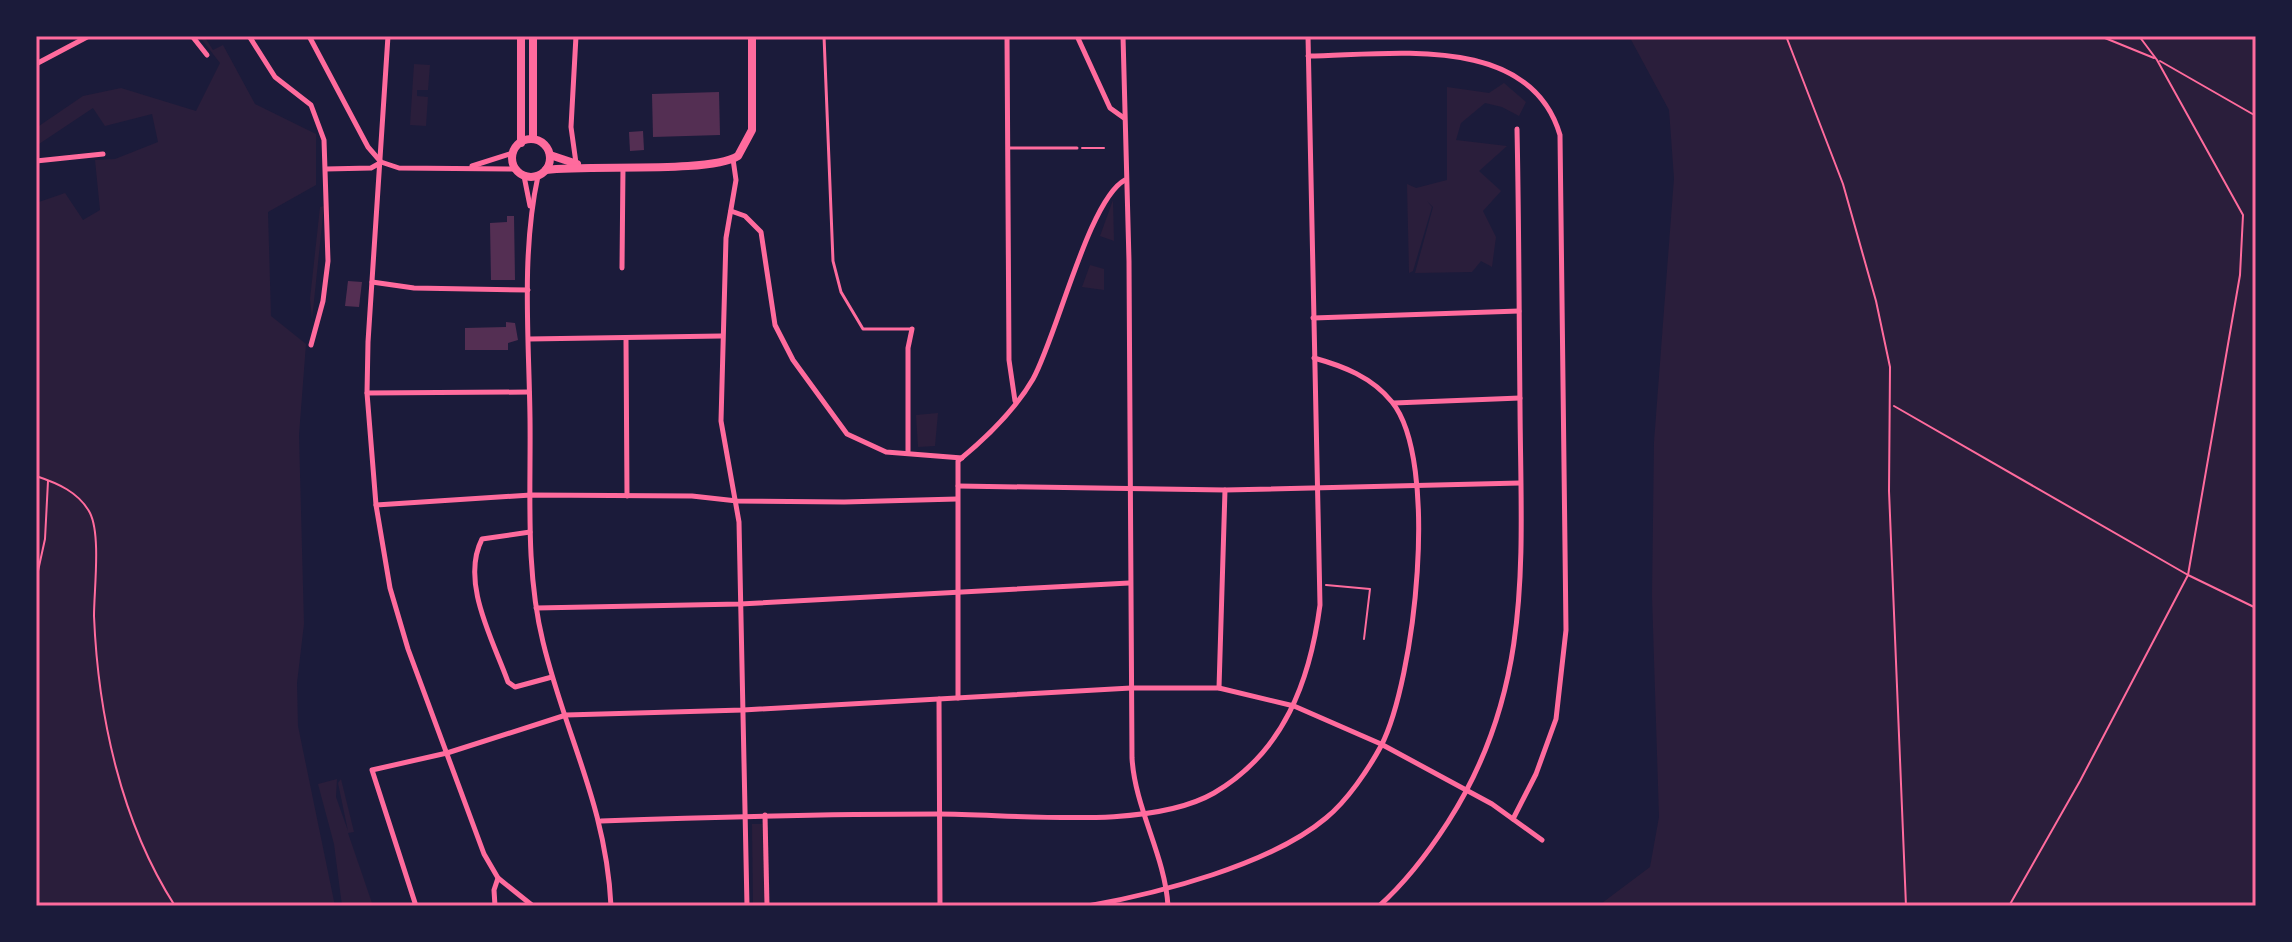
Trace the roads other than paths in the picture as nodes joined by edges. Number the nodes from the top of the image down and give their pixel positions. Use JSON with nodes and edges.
{"nodes":[{"id":1,"x":89,"y":36,"type":"edge"},
{"id":2,"x":192,"y":36,"type":"edge"},
{"id":3,"x":249,"y":36,"type":"edge"},
{"id":4,"x":309,"y":36,"type":"edge"},
{"id":5,"x":388,"y":36,"type":"edge"},
{"id":6,"x":521,"y":36,"type":"edge"},
{"id":7,"x":533,"y":36,"type":"edge"},
{"id":8,"x":576,"y":36,"type":"edge"},
{"id":9,"x":752,"y":36,"type":"edge"},
{"id":10,"x":824,"y":36,"type":"edge"},
{"id":11,"x":1007,"y":36,"type":"edge"},
{"id":12,"x":1077,"y":36,"type":"edge"},
{"id":13,"x":1123,"y":36,"type":"edge"},
{"id":14,"x":1308,"y":36,"type":"edge"},
{"id":15,"x":207,"y":55,"type":"dead end"},
{"id":16,"x":1308,"y":56,"type":"junction"},
{"id":17,"x":36,"y":64,"type":"edge"},
{"id":18,"x":1124,"y":118,"type":"junction"},
{"id":19,"x":1517,"y":129,"type":"dead end"},
{"id":20,"x":533,"y":139,"type":"junction"},
{"id":21,"x":521,"y":143,"type":"junction"},
{"id":22,"x":1009,"y":148,"type":"junction"},
{"id":23,"x":1077,"y":148,"type":"road end"},
{"id":24,"x":513,"y":153,"type":"junction"},
{"id":25,"x":103,"y":154,"type":"dead end"},
{"id":26,"x":550,"y":155,"type":"junction"},
{"id":27,"x":733,"y":159,"type":"junction"},
{"id":28,"x":36,"y":161,"type":"edge"},
{"id":29,"x":381,"y":162,"type":"junction"},
{"id":30,"x":579,"y":165,"type":"junction"},
{"id":31,"x":623,"y":166,"type":"junction"},
{"id":32,"x":464,"y":168,"type":"junction"},
{"id":33,"x":326,"y":169,"type":"junction"},
{"id":34,"x":515,"y":169,"type":"junction"},
{"id":35,"x":542,"y":173,"type":"junction"},
{"id":36,"x":524,"y":176,"type":"junction"},
{"id":37,"x":1126,"y":180,"type":"junction"},
{"id":38,"x":531,"y":210,"type":"junction"},
{"id":39,"x":731,"y":211,"type":"junction"},
{"id":40,"x":622,"y":268,"type":"dead end"},
{"id":41,"x":372,"y":282,"type":"junction"},
{"id":42,"x":528,"y":290,"type":"junction"},
{"id":43,"x":1519,"y":311,"type":"junction"},
{"id":44,"x":1313,"y":318,"type":"junction"},
{"id":45,"x":912,"y":329,"type":"joint"},
{"id":46,"x":721,"y":336,"type":"junction"},
{"id":47,"x":529,"y":339,"type":"junction"},
{"id":48,"x":626,"y":340,"type":"junction"},
{"id":49,"x":311,"y":345,"type":"dead end"},
{"id":50,"x":1314,"y":358,"type":"junction"},
{"id":51,"x":529,"y":392,"type":"junction"},
{"id":52,"x":367,"y":393,"type":"junction"},
{"id":53,"x":1520,"y":398,"type":"junction"},
{"id":54,"x":1015,"y":402,"type":"junction"},
{"id":55,"x":1394,"y":403,"type":"junction"},
{"id":56,"x":908,"y":452,"type":"junction"},
{"id":57,"x":962,"y":458,"type":"junction"},
{"id":58,"x":1520,"y":483,"type":"junction"},
{"id":59,"x":958,"y":486,"type":"junction"},
{"id":60,"x":1417,"y":486,"type":"junction"},
{"id":61,"x":1130,"y":488,"type":"junction"},
{"id":62,"x":1317,"y":488,"type":"junction"},
{"id":63,"x":1225,"y":490,"type":"junction"},
{"id":64,"x":531,"y":495,"type":"junction"},
{"id":65,"x":627,"y":496,"type":"junction"},
{"id":66,"x":957,"y":499,"type":"junction"},
{"id":67,"x":737,"y":501,"type":"junction"},
{"id":68,"x":376,"y":505,"type":"junction"},
{"id":69,"x":531,"y":532,"type":"junction"},
{"id":70,"x":1129,"y":583,"type":"junction"},
{"id":71,"x":958,"y":590,"type":"junction"},
{"id":72,"x":740,"y":604,"type":"junction"},
{"id":73,"x":536,"y":608,"type":"junction"},
{"id":74,"x":552,"y":677,"type":"junction"},
{"id":75,"x":1131,"y":688,"type":"junction"},
{"id":76,"x":1219,"y":688,"type":"junction"},
{"id":77,"x":958,"y":698,"type":"junction"},
{"id":78,"x":939,"y":699,"type":"junction"},
{"id":79,"x":1294,"y":706,"type":"junction"},
{"id":80,"x":743,"y":710,"type":"junction"},
{"id":81,"x":566,"y":715,"type":"junction"},
{"id":82,"x":1381,"y":744,"type":"junction"},
{"id":83,"x":447,"y":753,"type":"junction"},
{"id":84,"x":1467,"y":790,"type":"junction"},
{"id":85,"x":1144,"y":813,"type":"junction"},
{"id":86,"x":940,"y":814,"type":"junction"},
{"id":87,"x":765,"y":815,"type":"junction"},
{"id":88,"x":745,"y":816,"type":"junction"},
{"id":89,"x":1513,"y":819,"type":"junction"},
{"id":90,"x":601,"y":821,"type":"junction"},
{"id":91,"x":1542,"y":840,"type":"dead end"},
{"id":92,"x":498,"y":878,"type":"junction"},
{"id":93,"x":1166,"y":888,"type":"junction"},
{"id":94,"x":416,"y":906,"type":"edge"},
{"id":95,"x":495,"y":906,"type":"edge"},
{"id":96,"x":533,"y":906,"type":"edge"},
{"id":97,"x":611,"y":906,"type":"edge"},
{"id":98,"x":747,"y":906,"type":"edge"},
{"id":99,"x":767,"y":906,"type":"edge"},
{"id":100,"x":940,"y":906,"type":"edge"},
{"id":101,"x":1088,"y":906,"type":"edge"},
{"id":102,"x":1168,"y":906,"type":"edge"},
{"id":103,"x":1379,"y":906,"type":"edge"}],
"edges":[{"from":1,"to":17,"type":"street"},
{"from":2,"to":15,"type":"street"},
{"from":3,"to":33,"type":"street"},
{"from":4,"to":29,"type":"street"},
{"from":5,"to":29,"type":"street"},
{"from":6,"to":21,"type":"main road"},
{"from":7,"to":20,"type":"main road"},
{"from":8,"to":30,"type":"street"},
{"from":9,"to":27,"type":"main road"},
{"from":10,"to":45,"type":"lane"},
{"from":11,"to":22,"type":"street"},
{"from":12,"to":18,"type":"street"},
{"from":13,"to":18,"type":"street"},
{"from":14,"to":16,"type":"street"},
{"from":16,"to":44,"type":"street"},
{"from":16,"to":89,"type":"street"},
{"from":18,"to":37,"type":"street"},
{"from":19,"to":43,"type":"street"},
{"from":20,"to":21,"type":"main road"},
{"from":20,"to":26,"type":"main road"},
{"from":21,"to":24,"type":"main road"},
{"from":22,"to":23,"type":"lane"},
{"from":22,"to":54,"type":"street"},
{"from":24,"to":32,"type":"street"},
{"from":24,"to":34,"type":"main road"},
{"from":25,"to":28,"type":"street"},
{"from":26,"to":30,"type":"main road"},
{"from":26,"to":35,"type":"main road"},
{"from":27,"to":31,"type":"main road"},
{"from":27,"to":39,"type":"street"},
{"from":29,"to":32,"type":"street"},
{"from":29,"to":33,"type":"street"},
{"from":29,"to":41,"type":"street"},
{"from":30,"to":31,"type":"main road"},
{"from":30,"to":35,"type":"main road"},
{"from":31,"to":40,"type":"street"},
{"from":32,"to":34,"type":"street"},
{"from":33,"to":49,"type":"street"},
{"from":34,"to":36,"type":"main road"},
{"from":35,"to":36,"type":"main road"},
{"from":35,"to":38,"type":"street"},
{"from":36,"to":38,"type":"street"},
{"from":37,"to":54,"type":"street"},
{"from":37,"to":61,"type":"street"},
{"from":38,"to":42,"type":"street"},
{"from":39,"to":46,"type":"street"},
{"from":39,"to":56,"type":"street"},
{"from":41,"to":42,"type":"street"},
{"from":41,"to":52,"type":"street"},
{"from":42,"to":47,"type":"street"},
{"from":43,"to":44,"type":"street"},
{"from":43,"to":53,"type":"street"},
{"from":44,"to":50,"type":"street"},
{"from":45,"to":56,"type":"street"},
{"from":46,"to":48,"type":"street"},
{"from":46,"to":67,"type":"street"},
{"from":47,"to":48,"type":"street"},
{"from":47,"to":51,"type":"street"},
{"from":48,"to":65,"type":"street"},
{"from":50,"to":55,"type":"street"},
{"from":50,"to":62,"type":"street"},
{"from":51,"to":52,"type":"street"},
{"from":51,"to":64,"type":"street"},
{"from":52,"to":68,"type":"street"},
{"from":53,"to":55,"type":"street"},
{"from":53,"to":58,"type":"street"},
{"from":54,"to":57,"type":"street"},
{"from":55,"to":60,"type":"street"},
{"from":56,"to":57,"type":"street"},
{"from":57,"to":59,"type":"street"},
{"from":58,"to":60,"type":"street"},
{"from":58,"to":84,"type":"street"},
{"from":59,"to":61,"type":"street"},
{"from":59,"to":66,"type":"street"},
{"from":60,"to":62,"type":"street"},
{"from":60,"to":82,"type":"street"},
{"from":61,"to":63,"type":"street"},
{"from":61,"to":70,"type":"street"},
{"from":62,"to":63,"type":"street"},
{"from":62,"to":79,"type":"street"},
{"from":63,"to":76,"type":"street"},
{"from":64,"to":65,"type":"street"},
{"from":64,"to":68,"type":"street"},
{"from":64,"to":69,"type":"street"},
{"from":65,"to":67,"type":"street"},
{"from":66,"to":67,"type":"street"},
{"from":66,"to":71,"type":"street"},
{"from":67,"to":72,"type":"street"},
{"from":68,"to":83,"type":"street"},
{"from":69,"to":73,"type":"street"},
{"from":69,"to":74,"type":"street"},
{"from":70,"to":71,"type":"street"},
{"from":70,"to":75,"type":"street"},
{"from":71,"to":72,"type":"street"},
{"from":71,"to":77,"type":"street"},
{"from":72,"to":73,"type":"street"},
{"from":72,"to":80,"type":"street"},
{"from":73,"to":74,"type":"street"},
{"from":74,"to":81,"type":"street"},
{"from":75,"to":76,"type":"street"},
{"from":75,"to":77,"type":"street"},
{"from":75,"to":85,"type":"street"},
{"from":76,"to":79,"type":"street"},
{"from":77,"to":78,"type":"street"},
{"from":78,"to":80,"type":"street"},
{"from":78,"to":86,"type":"street"},
{"from":79,"to":82,"type":"street"},
{"from":79,"to":85,"type":"street"},
{"from":80,"to":81,"type":"street"},
{"from":80,"to":88,"type":"street"},
{"from":81,"to":83,"type":"street"},
{"from":81,"to":90,"type":"street"},
{"from":82,"to":84,"type":"street"},
{"from":82,"to":93,"type":"street"},
{"from":83,"to":92,"type":"street"},
{"from":83,"to":94,"type":"street"},
{"from":84,"to":89,"type":"street"},
{"from":84,"to":103,"type":"street"},
{"from":85,"to":86,"type":"street"},
{"from":85,"to":93,"type":"street"},
{"from":86,"to":87,"type":"street"},
{"from":86,"to":100,"type":"street"},
{"from":87,"to":88,"type":"street"},
{"from":87,"to":99,"type":"street"},
{"from":88,"to":90,"type":"street"},
{"from":88,"to":98,"type":"street"},
{"from":89,"to":91,"type":"street"},
{"from":90,"to":97,"type":"street"},
{"from":92,"to":95,"type":"street"},
{"from":92,"to":96,"type":"street"},
{"from":93,"to":101,"type":"street"},
{"from":93,"to":102,"type":"street"}]}
